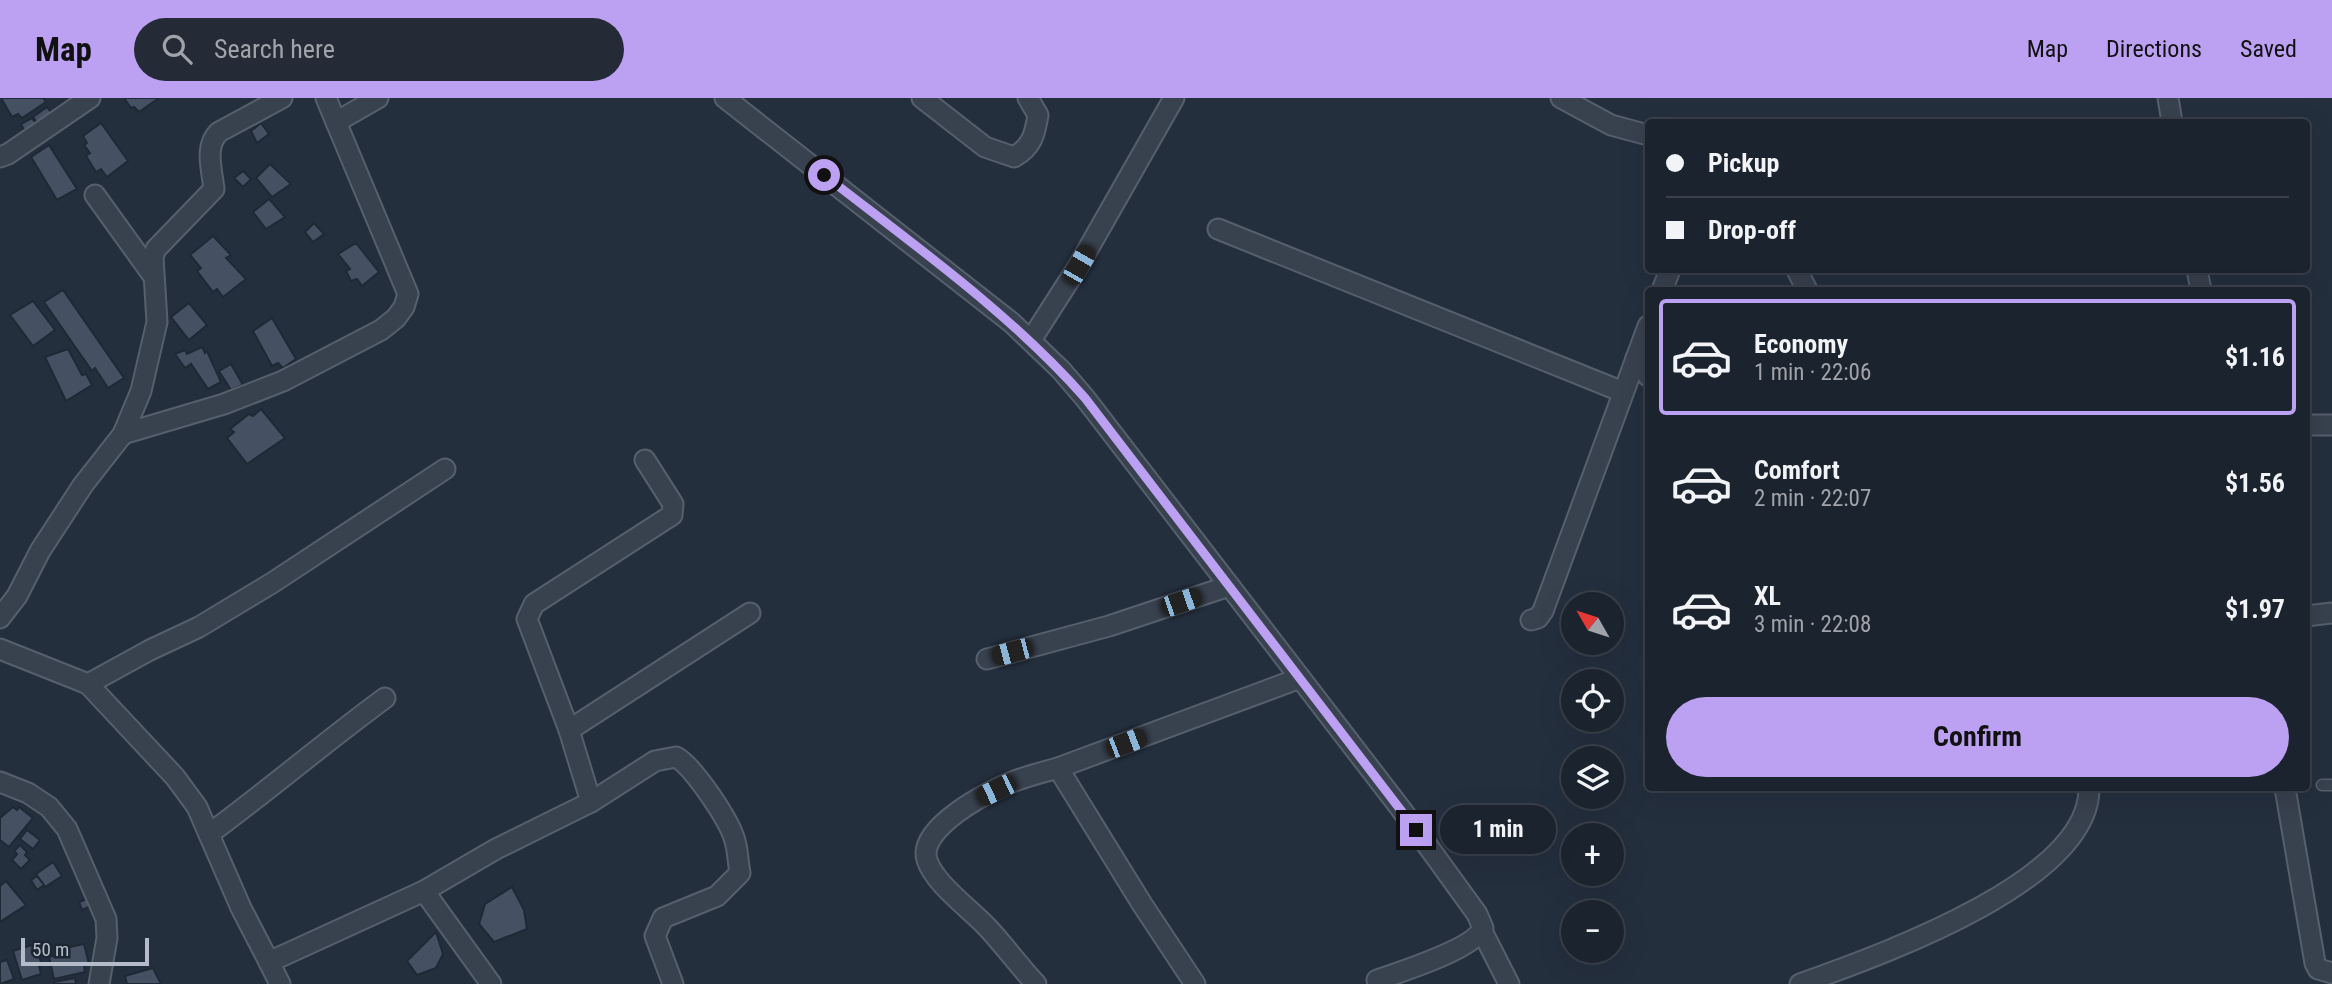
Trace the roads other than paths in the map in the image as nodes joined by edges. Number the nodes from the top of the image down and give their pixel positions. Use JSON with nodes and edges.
{"nodes":[{"id":1,"x":90,"y":98,"type":"edge"},
{"id":2,"x":282,"y":98,"type":"edge"},
{"id":3,"x":326,"y":98,"type":"edge"},
{"id":4,"x":378,"y":98,"type":"edge"},
{"id":5,"x":725,"y":98,"type":"edge"},
{"id":6,"x":922,"y":98,"type":"edge"},
{"id":7,"x":1028,"y":98,"type":"edge"},
{"id":8,"x":1174,"y":98,"type":"edge"},
{"id":9,"x":1561,"y":98,"type":"edge"},
{"id":10,"x":2168,"y":98,"type":"edge"},
{"id":11,"x":2172,"y":119,"type":"edge"},
{"id":12,"x":336,"y":122,"type":"junction"},
{"id":13,"x":1645,"y":134,"type":"edge"},
{"id":14,"x":0,"y":157,"type":"edge"},
{"id":15,"x":95,"y":195,"type":"dead end"},
{"id":16,"x":1218,"y":229,"type":"dead end"},
{"id":17,"x":155,"y":278,"type":"junction"},
{"id":18,"x":1645,"y":334,"type":"edge"},
{"id":19,"x":1031,"y":340,"type":"junction"},
{"id":20,"x":1636,"y":358,"type":"junction"},
{"id":21,"x":1645,"y":372,"type":"edge"},
{"id":22,"x":1623,"y":393,"type":"junction"},
{"id":23,"x":2310,"y":425,"type":"edge"},
{"id":24,"x":2332,"y":425,"type":"edge"},
{"id":25,"x":123,"y":434,"type":"junction"},
{"id":26,"x":645,"y":460,"type":"dead end"},
{"id":27,"x":445,"y":469,"type":"dead end"},
{"id":28,"x":1229,"y":586,"type":"junction"},
{"id":29,"x":750,"y":613,"type":"dead end"},
{"id":30,"x":2332,"y":613,"type":"edge"},
{"id":31,"x":2310,"y":616,"type":"edge"},
{"id":32,"x":0,"y":618,"type":"edge"},
{"id":33,"x":1531,"y":620,"type":"dead end"},
{"id":34,"x":0,"y":649,"type":"edge"},
{"id":35,"x":987,"y":659,"type":"dead end"},
{"id":36,"x":1300,"y":678,"type":"junction"},
{"id":37,"x":88,"y":684,"type":"junction"},
{"id":38,"x":385,"y":698,"type":"dead end"},
{"id":39,"x":569,"y":730,"type":"junction"},
{"id":40,"x":1058,"y":768,"type":"junction"},
{"id":41,"x":0,"y":782,"type":"edge"},
{"id":42,"x":2089,"y":791,"type":"edge"},
{"id":43,"x":2286,"y":791,"type":"edge"},
{"id":44,"x":591,"y":802,"type":"junction"},
{"id":45,"x":209,"y":834,"type":"junction"},
{"id":46,"x":424,"y":891,"type":"junction"},
{"id":47,"x":1482,"y":931,"type":"junction"},
{"id":48,"x":269,"y":962,"type":"junction"},
{"id":49,"x":2332,"y":973,"type":"edge"},
{"id":50,"x":1377,"y":980,"type":"dead end"},
{"id":51,"x":99,"y":984,"type":"edge"},
{"id":52,"x":280,"y":984,"type":"edge"},
{"id":53,"x":491,"y":984,"type":"edge"},
{"id":54,"x":673,"y":984,"type":"edge"},
{"id":55,"x":1036,"y":984,"type":"edge"},
{"id":56,"x":1195,"y":984,"type":"edge"},
{"id":57,"x":1509,"y":984,"type":"edge"},
{"id":58,"x":1800,"y":984,"type":"edge"}],
"edges":[{"from":1,"to":14,"type":"street"},
{"from":2,"to":17,"type":"street"},
{"from":3,"to":12,"type":"street"},
{"from":4,"to":12,"type":"street"},
{"from":5,"to":19,"type":"street"},
{"from":6,"to":7,"type":"street"},
{"from":8,"to":19,"type":"street"},
{"from":9,"to":13,"type":"street"},
{"from":10,"to":11,"type":"street"},
{"from":12,"to":25,"type":"street"},
{"from":15,"to":17,"type":"street"},
{"from":16,"to":22,"type":"street"},
{"from":17,"to":25,"type":"street"},
{"from":18,"to":20,"type":"street"},
{"from":19,"to":28,"type":"street"},
{"from":20,"to":21,"type":"street"},
{"from":20,"to":22,"type":"street"},
{"from":22,"to":33,"type":"street"},
{"from":23,"to":24,"type":"street"},
{"from":25,"to":32,"type":"street"},
{"from":26,"to":39,"type":"street"},
{"from":27,"to":37,"type":"street"},
{"from":28,"to":35,"type":"street"},
{"from":28,"to":36,"type":"street"},
{"from":29,"to":39,"type":"street"},
{"from":30,"to":31,"type":"street"},
{"from":34,"to":37,"type":"street"},
{"from":36,"to":40,"type":"street"},
{"from":36,"to":47,"type":"street"},
{"from":37,"to":45,"type":"street"},
{"from":38,"to":45,"type":"street"},
{"from":39,"to":44,"type":"street"},
{"from":40,"to":55,"type":"street"},
{"from":40,"to":56,"type":"street"},
{"from":41,"to":51,"type":"street"},
{"from":42,"to":58,"type":"street"},
{"from":43,"to":49,"type":"street"},
{"from":44,"to":46,"type":"street"},
{"from":44,"to":54,"type":"street"},
{"from":45,"to":48,"type":"street"},
{"from":46,"to":48,"type":"street"},
{"from":46,"to":53,"type":"street"},
{"from":47,"to":50,"type":"street"},
{"from":47,"to":57,"type":"street"},
{"from":48,"to":52,"type":"street"}]}
